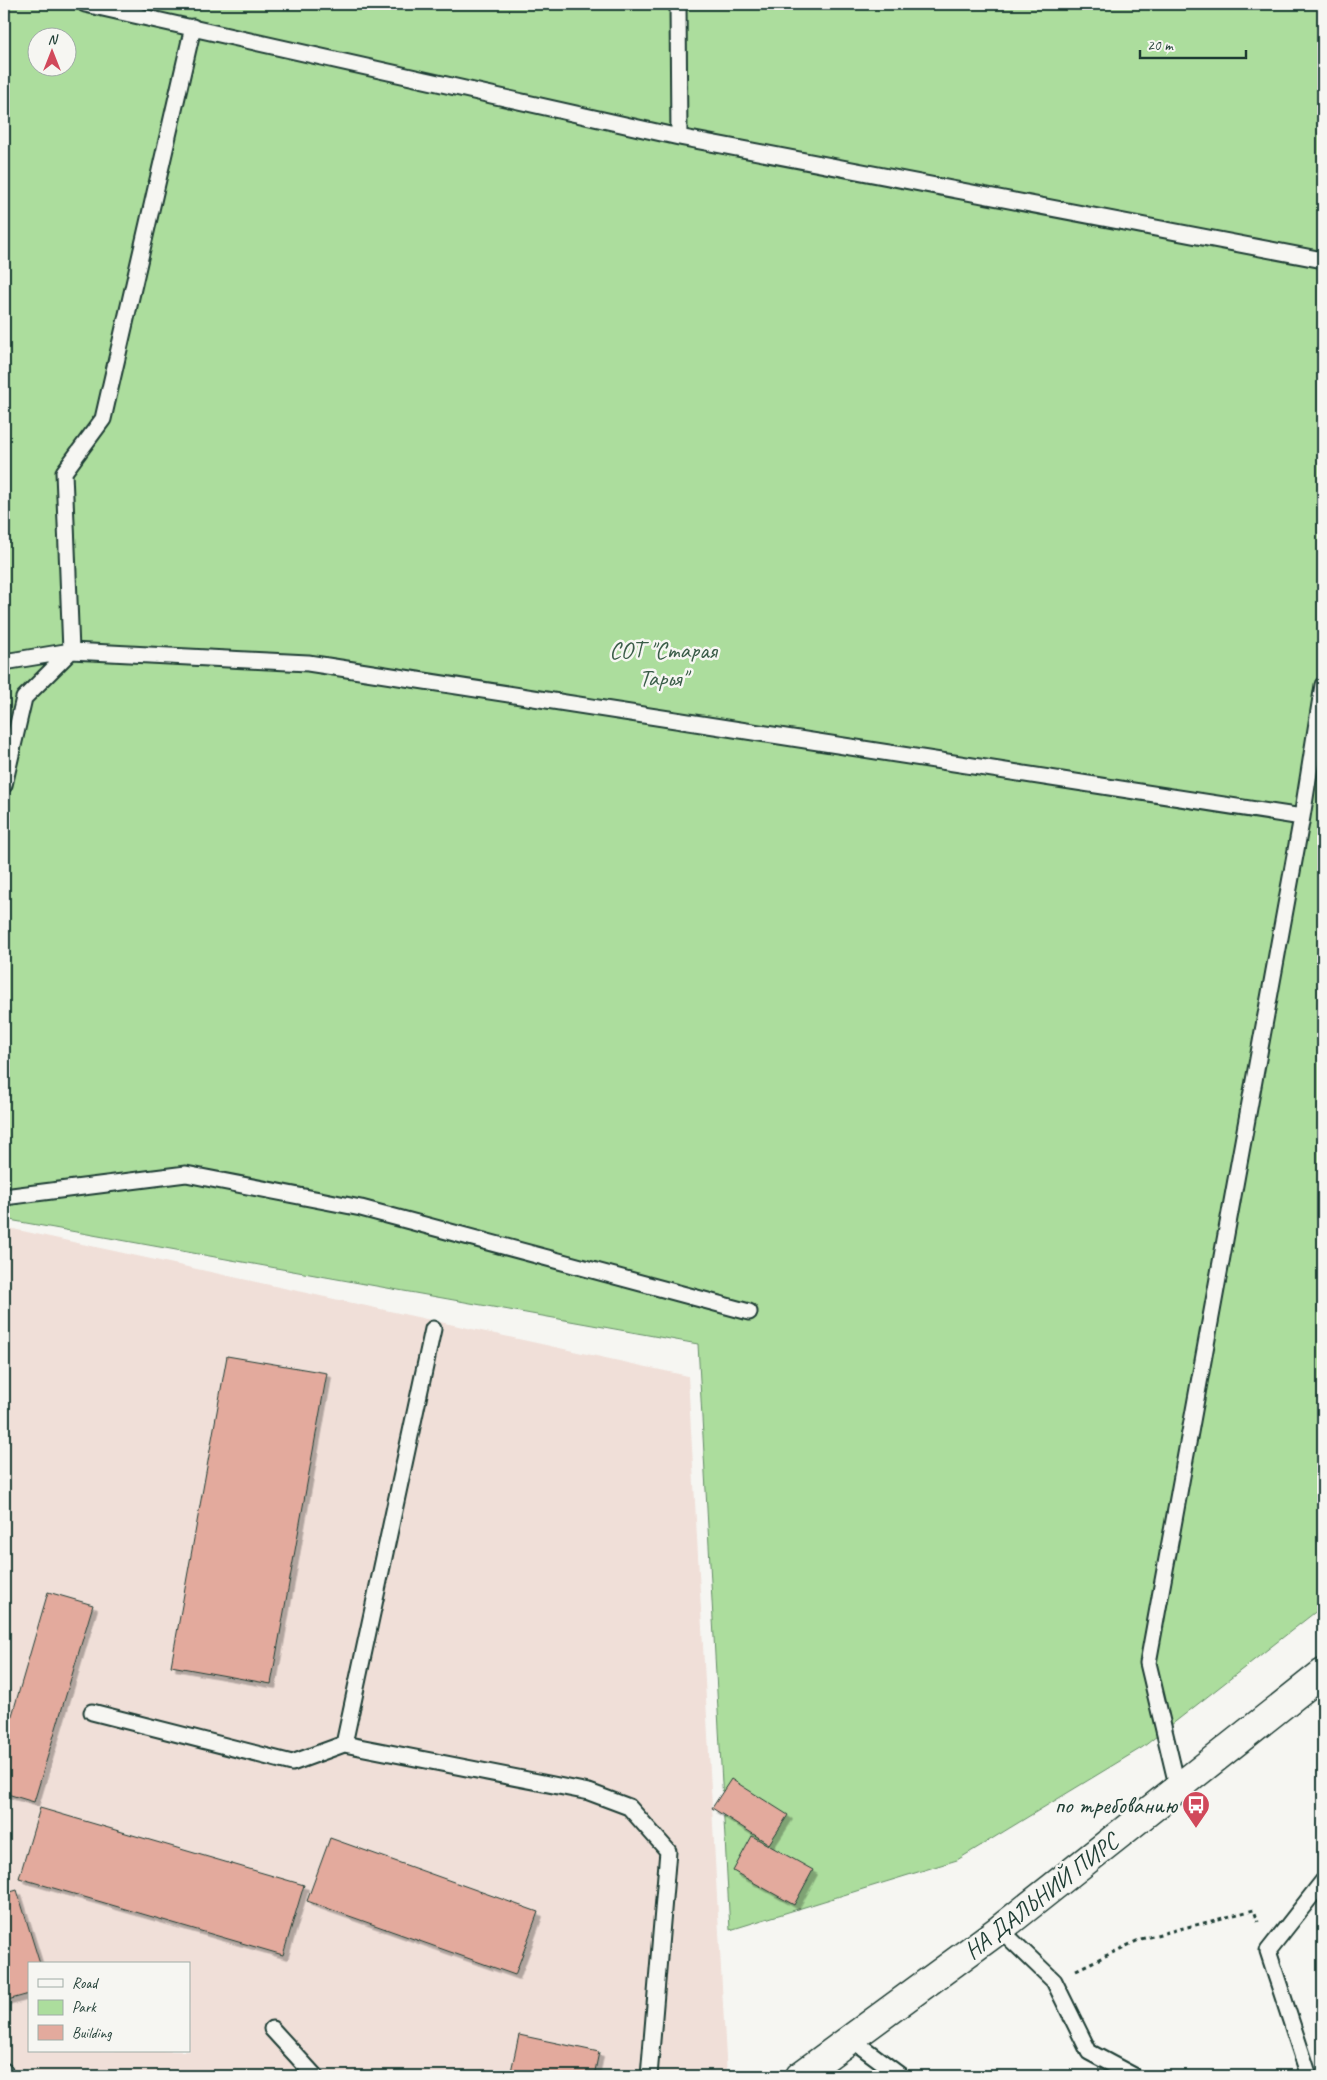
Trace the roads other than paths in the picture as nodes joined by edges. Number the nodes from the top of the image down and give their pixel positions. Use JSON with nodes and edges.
{"nodes":[{"id":1,"x":85,"y":4,"type":"edge"},
{"id":2,"x":678,"y":4,"type":"edge"},
{"id":3,"x":193,"y":27,"type":"junction"},
{"id":4,"x":679,"y":137,"type":"junction"},
{"id":5,"x":1323,"y":260,"type":"edge"},
{"id":6,"x":71,"y":651,"type":"junction"},
{"id":7,"x":4,"y":662,"type":"edge"},
{"id":8,"x":1323,"y":685,"type":"edge"},
{"id":9,"x":4,"y":785,"type":"edge"},
{"id":10,"x":1302,"y":816,"type":"junction"},
{"id":11,"x":4,"y":1197,"type":"edge"},
{"id":12,"x":749,"y":1312,"type":"dead end"},
{"id":13,"x":433,"y":1329,"type":"dead end"},
{"id":14,"x":1323,"y":1673,"type":"edge"},
{"id":15,"x":92,"y":1712,"type":"dead end"},
{"id":16,"x":344,"y":1744,"type":"junction"},
{"id":17,"x":1178,"y":1790,"type":"junction"},
{"id":18,"x":1323,"y":1881,"type":"edge"},
{"id":19,"x":1000,"y":1929,"type":"junction"},
{"id":20,"x":272,"y":2029,"type":"dead end"},
{"id":21,"x":851,"y":2039,"type":"junction"},
{"id":22,"x":4,"y":2071,"type":"edge"},
{"id":23,"x":5,"y":2076,"type":"edge"},
{"id":24,"x":315,"y":2076,"type":"edge"},
{"id":25,"x":649,"y":2076,"type":"edge"},
{"id":26,"x":800,"y":2076,"type":"edge"},
{"id":27,"x":901,"y":2076,"type":"edge"},
{"id":28,"x":1134,"y":2076,"type":"edge"},
{"id":29,"x":1309,"y":2076,"type":"edge"}],
"edges":[{"from":1,"to":3,"type":"lane"},
{"from":2,"to":4,"type":"lane"},
{"from":3,"to":4,"type":"lane"},
{"from":3,"to":6,"type":"lane"},
{"from":4,"to":5,"type":"lane"},
{"from":6,"to":7,"type":"lane"},
{"from":6,"to":9,"type":"lane"},
{"from":6,"to":10,"type":"lane"},
{"from":8,"to":10,"type":"lane"},
{"from":10,"to":17,"type":"lane"},
{"from":11,"to":12,"type":"lane"},
{"from":13,"to":16,"type":"lane"},
{"from":14,"to":17,"type":"street","name":"НА ДАЛЬНИЙ ПИРС"},
{"from":15,"to":16,"type":"lane"},
{"from":16,"to":25,"type":"lane"},
{"from":17,"to":19,"type":"street","name":"НА ДАЛЬНИЙ ПИРС"},
{"from":18,"to":29,"type":"lane"},
{"from":19,"to":21,"type":"street","name":"НА ДАЛЬНИЙ ПИРС"},
{"from":19,"to":28,"type":"lane"},
{"from":20,"to":24,"type":"lane"},
{"from":21,"to":26,"type":"street","name":"НА ДАЛЬНИЙ ПИРС"},
{"from":21,"to":27,"type":"lane"},
{"from":22,"to":23,"type":"lane"}]}
